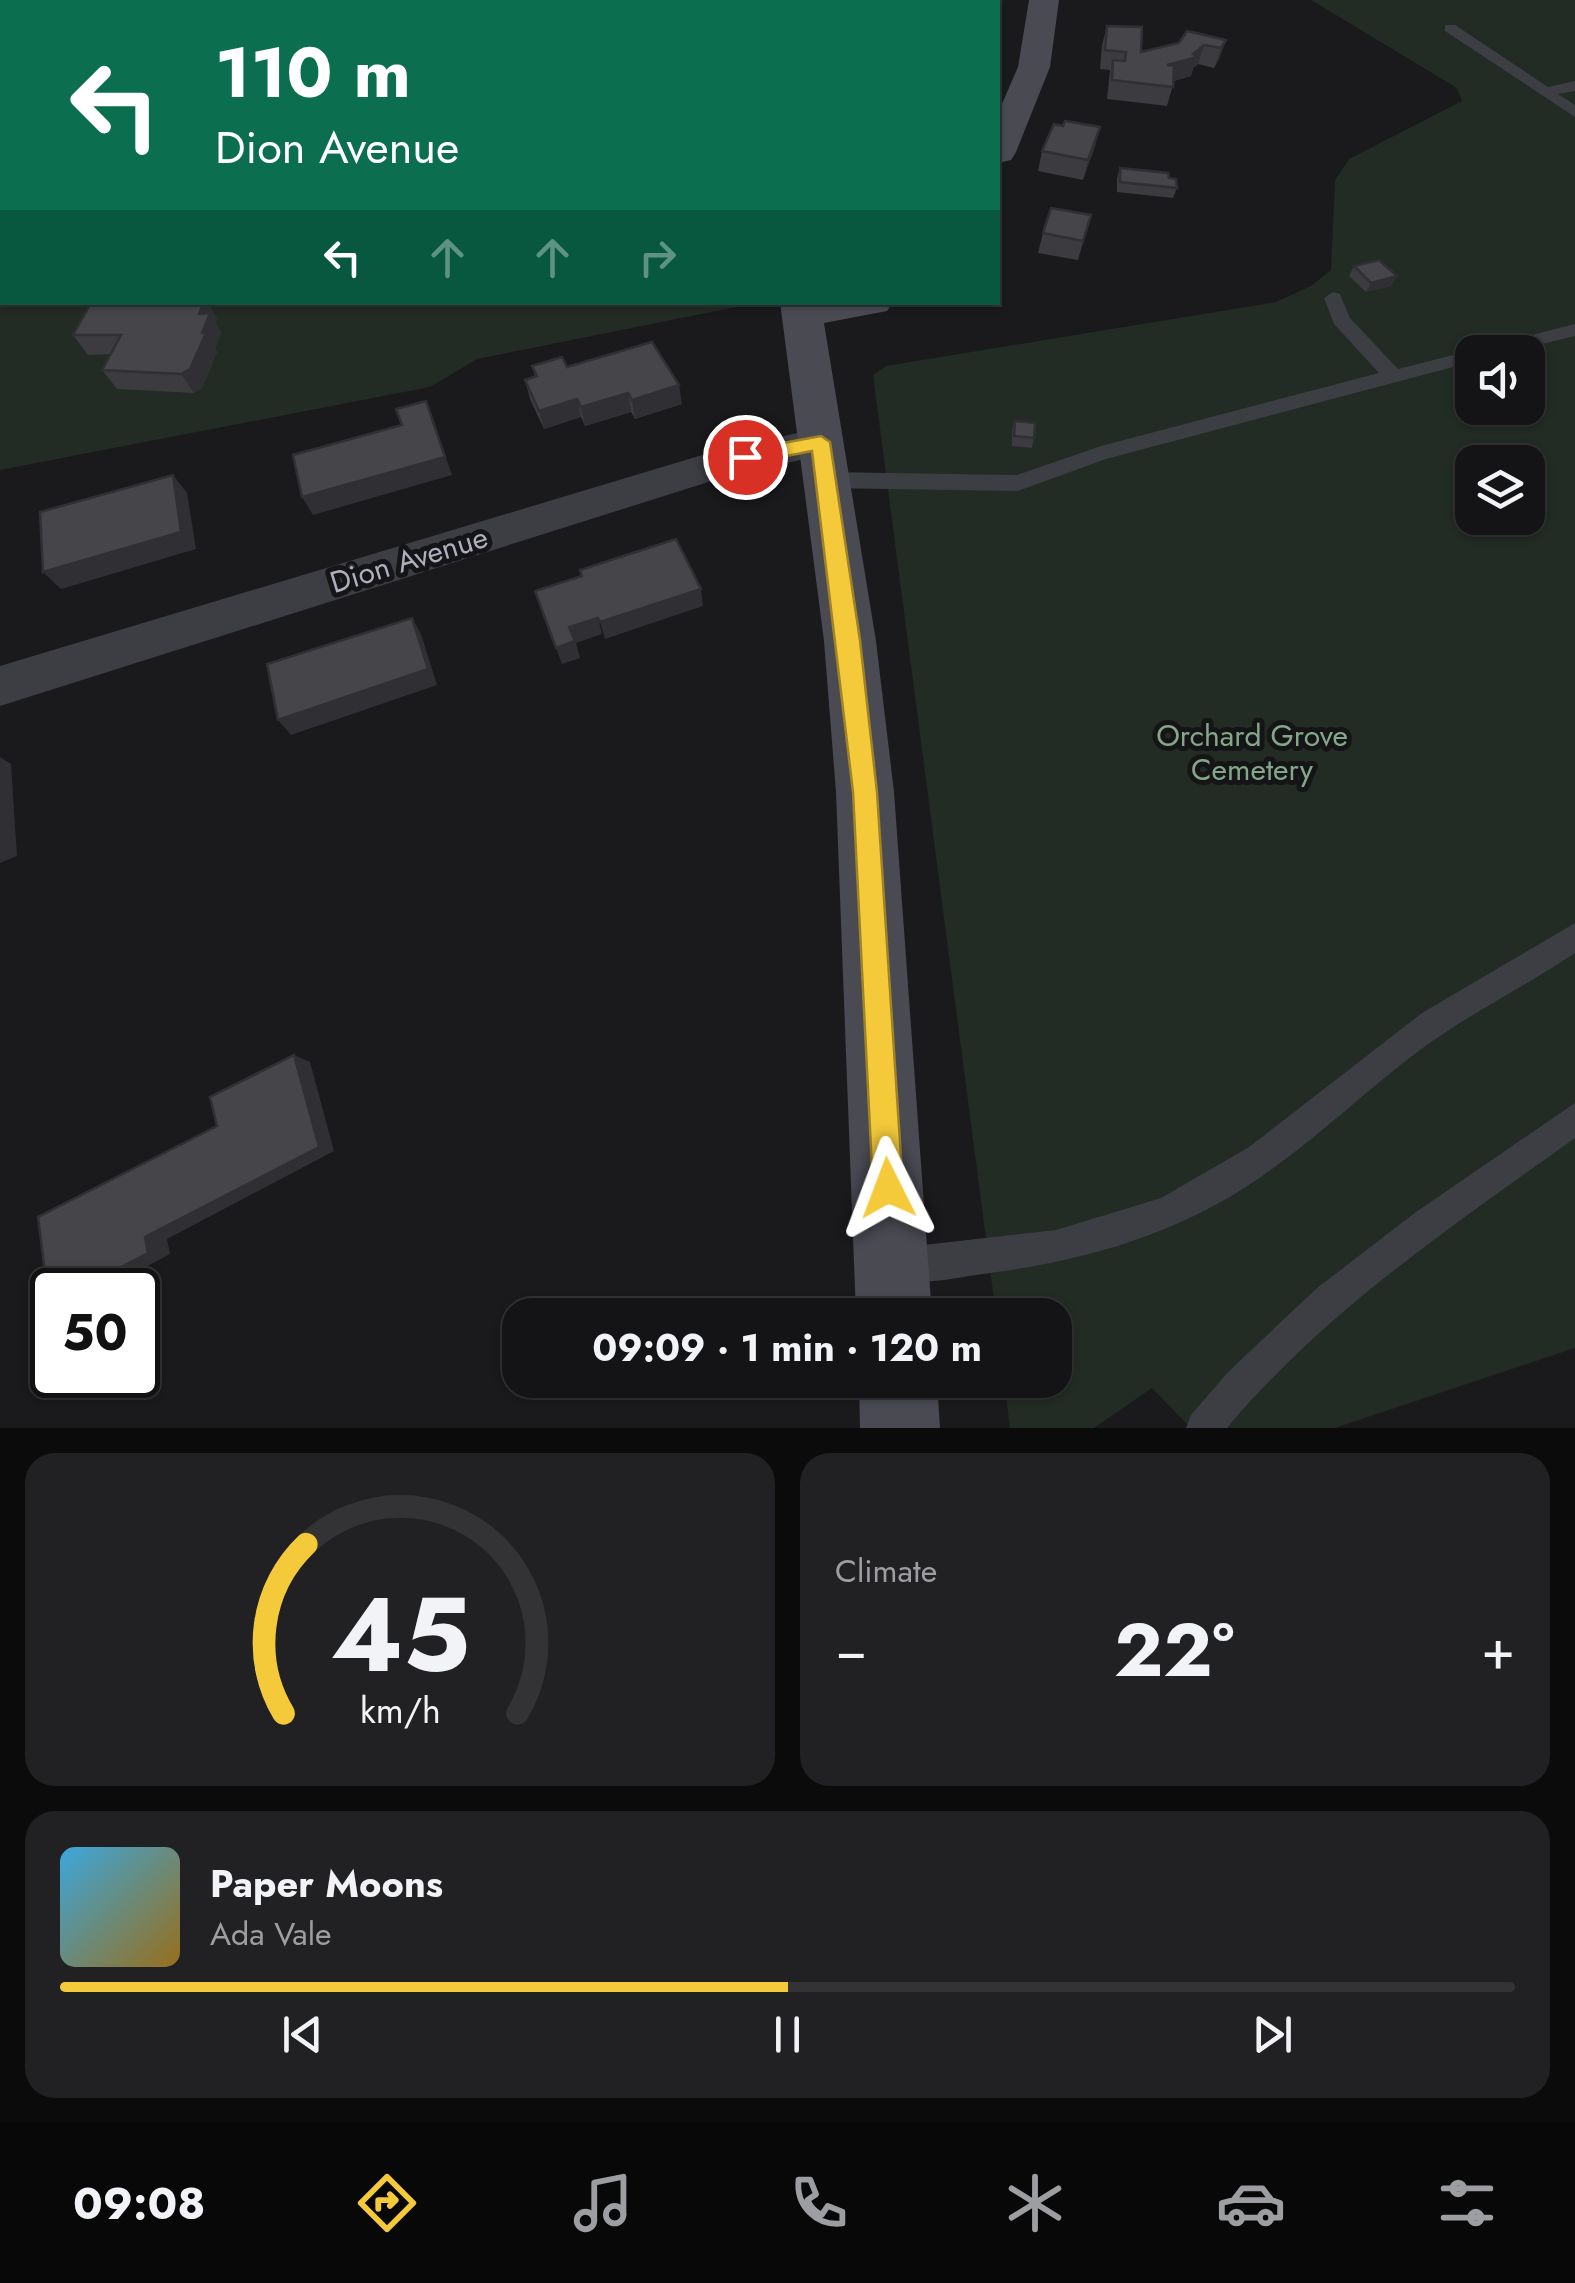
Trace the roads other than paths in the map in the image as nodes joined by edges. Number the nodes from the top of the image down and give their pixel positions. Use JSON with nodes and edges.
{"nodes":[{"id":1,"x":1044,"y":0,"type":"edge"},
{"id":2,"x":1450,"y":28,"type":"dead end"},
{"id":3,"x":1575,"y":86,"type":"edge"},
{"id":4,"x":1545,"y":92,"type":"junction"},
{"id":5,"x":1575,"y":112,"type":"edge"},
{"id":6,"x":1000,"y":147,"type":"edge"},
{"id":7,"x":1333,"y":298,"type":"dead end"},
{"id":8,"x":837,"y":305,"type":"edge"},
{"id":9,"x":801,"y":308,"type":"edge"},
{"id":10,"x":1575,"y":330,"type":"edge"},
{"id":11,"x":1545,"y":338,"type":"edge"},
{"id":12,"x":1455,"y":360,"type":"edge"},
{"id":13,"x":1394,"y":376,"type":"junction"},
{"id":14,"x":824,"y":461,"type":"junction"},
{"id":15,"x":0,"y":686,"type":"edge"},
{"id":16,"x":1575,"y":937,"type":"edge"},
{"id":17,"x":1575,"y":1119,"type":"edge"},
{"id":18,"x":893,"y":1290,"type":"edge"},
{"id":19,"x":899,"y":1398,"type":"edge"},
{"id":20,"x":900,"y":1428,"type":"edge"},
{"id":21,"x":1204,"y":1428,"type":"edge"}],
"edges":[{"from":1,"to":6,"type":"main road"},
{"from":2,"to":4,"type":"lane"},
{"from":3,"to":4,"type":"lane"},
{"from":4,"to":5,"type":"lane"},
{"from":7,"to":13,"type":"lane"},
{"from":8,"to":9,"type":"main road"},
{"from":9,"to":14,"type":"main road"},
{"from":10,"to":11,"type":"lane"},
{"from":12,"to":13,"type":"lane"},
{"from":13,"to":14,"type":"lane"},
{"from":14,"to":15,"type":"street","name":"Dion Avenue"},
{"from":14,"to":18,"type":"main road"},
{"from":16,"to":18,"type":"lane"},
{"from":17,"to":21,"type":"lane"},
{"from":19,"to":20,"type":"main road"}]}
